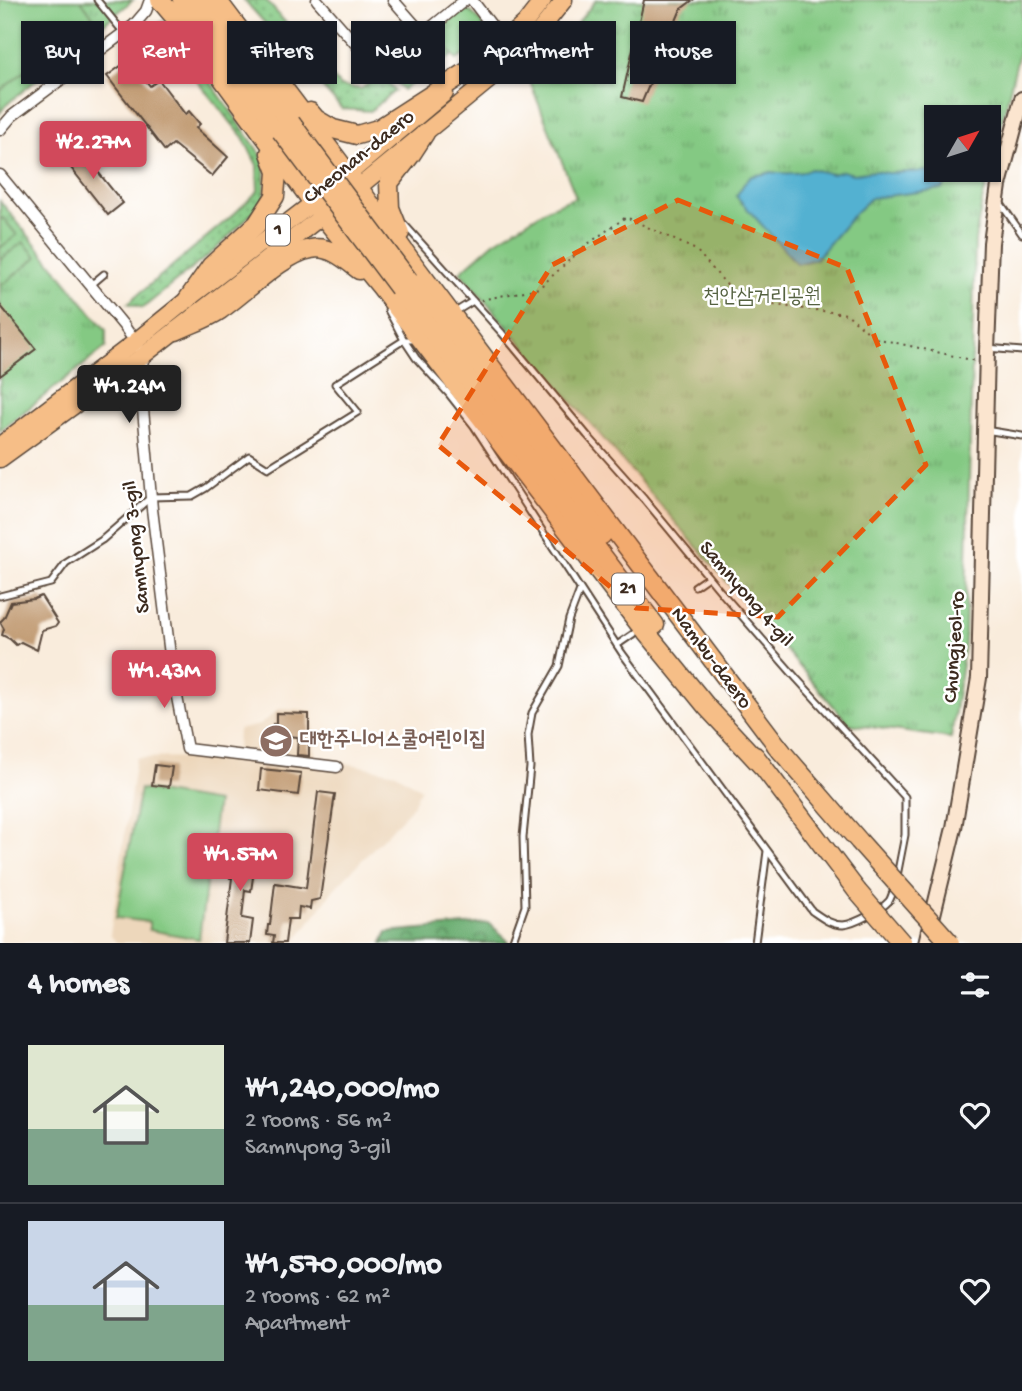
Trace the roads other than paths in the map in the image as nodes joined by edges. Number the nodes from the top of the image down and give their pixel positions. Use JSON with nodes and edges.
{"nodes":[{"id":1,"x":97,"y":0,"type":"edge"},
{"id":2,"x":150,"y":0,"type":"edge"},
{"id":3,"x":160,"y":0,"type":"edge"},
{"id":4,"x":182,"y":0,"type":"edge"},
{"id":5,"x":198,"y":0,"type":"edge"},
{"id":6,"x":217,"y":0,"type":"edge"},
{"id":7,"x":317,"y":0,"type":"edge"},
{"id":8,"x":393,"y":0,"type":"edge"},
{"id":9,"x":465,"y":0,"type":"edge"},
{"id":10,"x":472,"y":0,"type":"edge"},
{"id":11,"x":543,"y":0,"type":"edge"},
{"id":12,"x":564,"y":0,"type":"edge"},
{"id":13,"x":137,"y":21,"type":"edge"},
{"id":14,"x":233,"y":21,"type":"edge"},
{"id":15,"x":412,"y":21,"type":"edge"},
{"id":16,"x":439,"y":21,"type":"edge"},
{"id":17,"x":488,"y":21,"type":"edge"},
{"id":18,"x":527,"y":21,"type":"edge"},
{"id":19,"x":118,"y":27,"type":"edge"},
{"id":20,"x":118,"y":37,"type":"edge"},
{"id":21,"x":351,"y":39,"type":"edge"},
{"id":22,"x":459,"y":77,"type":"edge"},
{"id":23,"x":269,"y":84,"type":"edge"},
{"id":24,"x":285,"y":84,"type":"edge"},
{"id":25,"x":459,"y":84,"type":"edge"},
{"id":26,"x":1022,"y":99,"type":"edge"},
{"id":27,"x":241,"y":101,"type":"junction"},
{"id":28,"x":1019,"y":122,"type":"edge"},
{"id":29,"x":287,"y":129,"type":"junction"},
{"id":30,"x":0,"y":130,"type":"edge"},
{"id":31,"x":425,"y":133,"type":"junction"},
{"id":32,"x":0,"y":175,"type":"edge"},
{"id":33,"x":354,"y":181,"type":"junction"},
{"id":34,"x":997,"y":198,"type":"junction"},
{"id":35,"x":390,"y":208,"type":"junction"},
{"id":36,"x":318,"y":209,"type":"junction"},
{"id":37,"x":1022,"y":234,"type":"edge"},
{"id":38,"x":412,"y":262,"type":"junction"},
{"id":39,"x":104,"y":274,"type":"dead end"},
{"id":40,"x":90,"y":285,"type":"junction"},
{"id":41,"x":396,"y":285,"type":"junction"},
{"id":42,"x":188,"y":299,"type":"junction"},
{"id":43,"x":473,"y":301,"type":"junction"},
{"id":44,"x":460,"y":309,"type":"dead end"},
{"id":45,"x":176,"y":331,"type":"junction"},
{"id":46,"x":407,"y":340,"type":"junction"},
{"id":47,"x":987,"y":348,"type":"junction"},
{"id":48,"x":140,"y":349,"type":"junction"},
{"id":49,"x":1022,"y":351,"type":"edge"},
{"id":50,"x":985,"y":430,"type":"junction"},
{"id":51,"x":1022,"y":436,"type":"edge"},
{"id":52,"x":0,"y":445,"type":"edge"},
{"id":53,"x":0,"y":459,"type":"edge"},
{"id":54,"x":151,"y":497,"type":"junction"},
{"id":55,"x":708,"y":577,"type":"junction"},
{"id":56,"x":695,"y":586,"type":"dead end"},
{"id":57,"x":580,"y":590,"type":"junction"},
{"id":58,"x":0,"y":596,"type":"edge"},
{"id":59,"x":633,"y":634,"type":"dead end"},
{"id":60,"x":617,"y":645,"type":"junction"},
{"id":61,"x":782,"y":752,"type":"junction"},
{"id":62,"x":337,"y":767,"type":"dead end"},
{"id":63,"x":767,"y":851,"type":"junction"},
{"id":64,"x":512,"y":943,"type":"edge"},
{"id":65,"x":755,"y":943,"type":"edge"},
{"id":66,"x":902,"y":943,"type":"edge"},
{"id":67,"x":926,"y":943,"type":"edge"},
{"id":68,"x":950,"y":943,"type":"edge"}],
"edges":[{"from":1,"to":19,"type":"lane"},
{"from":2,"to":13,"type":"street"},
{"from":3,"to":27,"type":"highway"},
{"from":4,"to":29,"type":"highway","number":"21"},
{"from":5,"to":29,"type":"highway","number":"21"},
{"from":6,"to":14,"type":"highway"},
{"from":7,"to":21,"type":"street"},
{"from":8,"to":15,"type":"street"},
{"from":9,"to":16,"type":"street"},
{"from":10,"to":17,"type":"street"},
{"from":11,"to":18,"type":"main road","name":"Cheonan-daero","number":"1"},
{"from":12,"to":31,"type":"main road","name":"Cheonan-daero","number":"1"},
{"from":20,"to":30,"type":"street"},
{"from":22,"to":24,"type":"highway"},
{"from":23,"to":29,"type":"highway"},
{"from":25,"to":33,"type":"main road","name":"Cheonan-daero","number":"1"},
{"from":26,"to":28,"type":"street","name":"Chungjeol-ro"},
{"from":27,"to":29,"type":"highway"},
{"from":27,"to":42,"type":"highway"},
{"from":28,"to":34,"type":"street","name":"Chungjeol-ro"},
{"from":29,"to":33,"type":"highway"},
{"from":29,"to":36,"type":"highway"},
{"from":29,"to":41,"type":"highway","number":"21","bridge":true},
{"from":31,"to":33,"type":"main road","name":"Cheonan-daero","number":"1"},
{"from":31,"to":35,"type":"highway"},
{"from":32,"to":40,"type":"street"},
{"from":33,"to":36,"type":"main road","name":"Cheonan-daero","number":"1"},
{"from":33,"to":38,"type":"highway"},
{"from":34,"to":37,"type":"lane"},
{"from":34,"to":47,"type":"street","name":"Chungjeol-ro"},
{"from":35,"to":38,"type":"highway"},
{"from":35,"to":43,"type":"lane","name":"Samnyong 4-gil"},
{"from":36,"to":41,"type":"highway"},
{"from":36,"to":42,"type":"main road","name":"Cheonan-daero","number":"1"},
{"from":36,"to":45,"type":"main road","name":"Cheonan-daero","number":"1"},
{"from":38,"to":61,"type":"highway"},
{"from":39,"to":40,"type":"lane"},
{"from":40,"to":48,"type":"street"},
{"from":41,"to":45,"type":"highway"},
{"from":41,"to":46,"type":"lane","name":"Samnyong 4-gil"},
{"from":41,"to":61,"type":"highway","name":"Nambu-daero","number":"21"},
{"from":41,"to":66,"type":"highway","name":"Nambu-daero","number":"21","bridge":true},
{"from":42,"to":48,"type":"main road","name":"Cheonan-daero","number":"1"},
{"from":43,"to":44,"type":"lane"},
{"from":43,"to":55,"type":"lane","name":"Samnyong 4-gil"},
{"from":45,"to":48,"type":"main road","name":"Cheonan-daero","number":"1"},
{"from":46,"to":54,"type":"lane"},
{"from":46,"to":57,"type":"lane","name":"Samnyong 4-gil"},
{"from":47,"to":49,"type":"lane"},
{"from":47,"to":50,"type":"street","name":"Chungjeol-ro"},
{"from":48,"to":52,"type":"main road","name":"Cheonan-daero","number":"1"},
{"from":48,"to":53,"type":"main road","name":"Cheonan-daero","number":"1"},
{"from":48,"to":54,"type":"street","name":"Samnyong 3-gil"},
{"from":50,"to":51,"type":"lane"},
{"from":50,"to":67,"type":"street","name":"Chungjeol-ro"},
{"from":54,"to":58,"type":"lane"},
{"from":54,"to":62,"type":"street","name":"Samnyong 3-gil"},
{"from":55,"to":56,"type":"lane"},
{"from":55,"to":63,"type":"lane","name":"Samnyong 4-gil"},
{"from":57,"to":60,"type":"lane","name":"Samnyong 4-gil"},
{"from":57,"to":64,"type":"lane"},
{"from":59,"to":60,"type":"lane"},
{"from":60,"to":63,"type":"lane","name":"Samnyong 4-gil"},
{"from":61,"to":68,"type":"highway","name":"Nambu-daero","number":"21","bridge":true},
{"from":63,"to":65,"type":"lane"}]}
